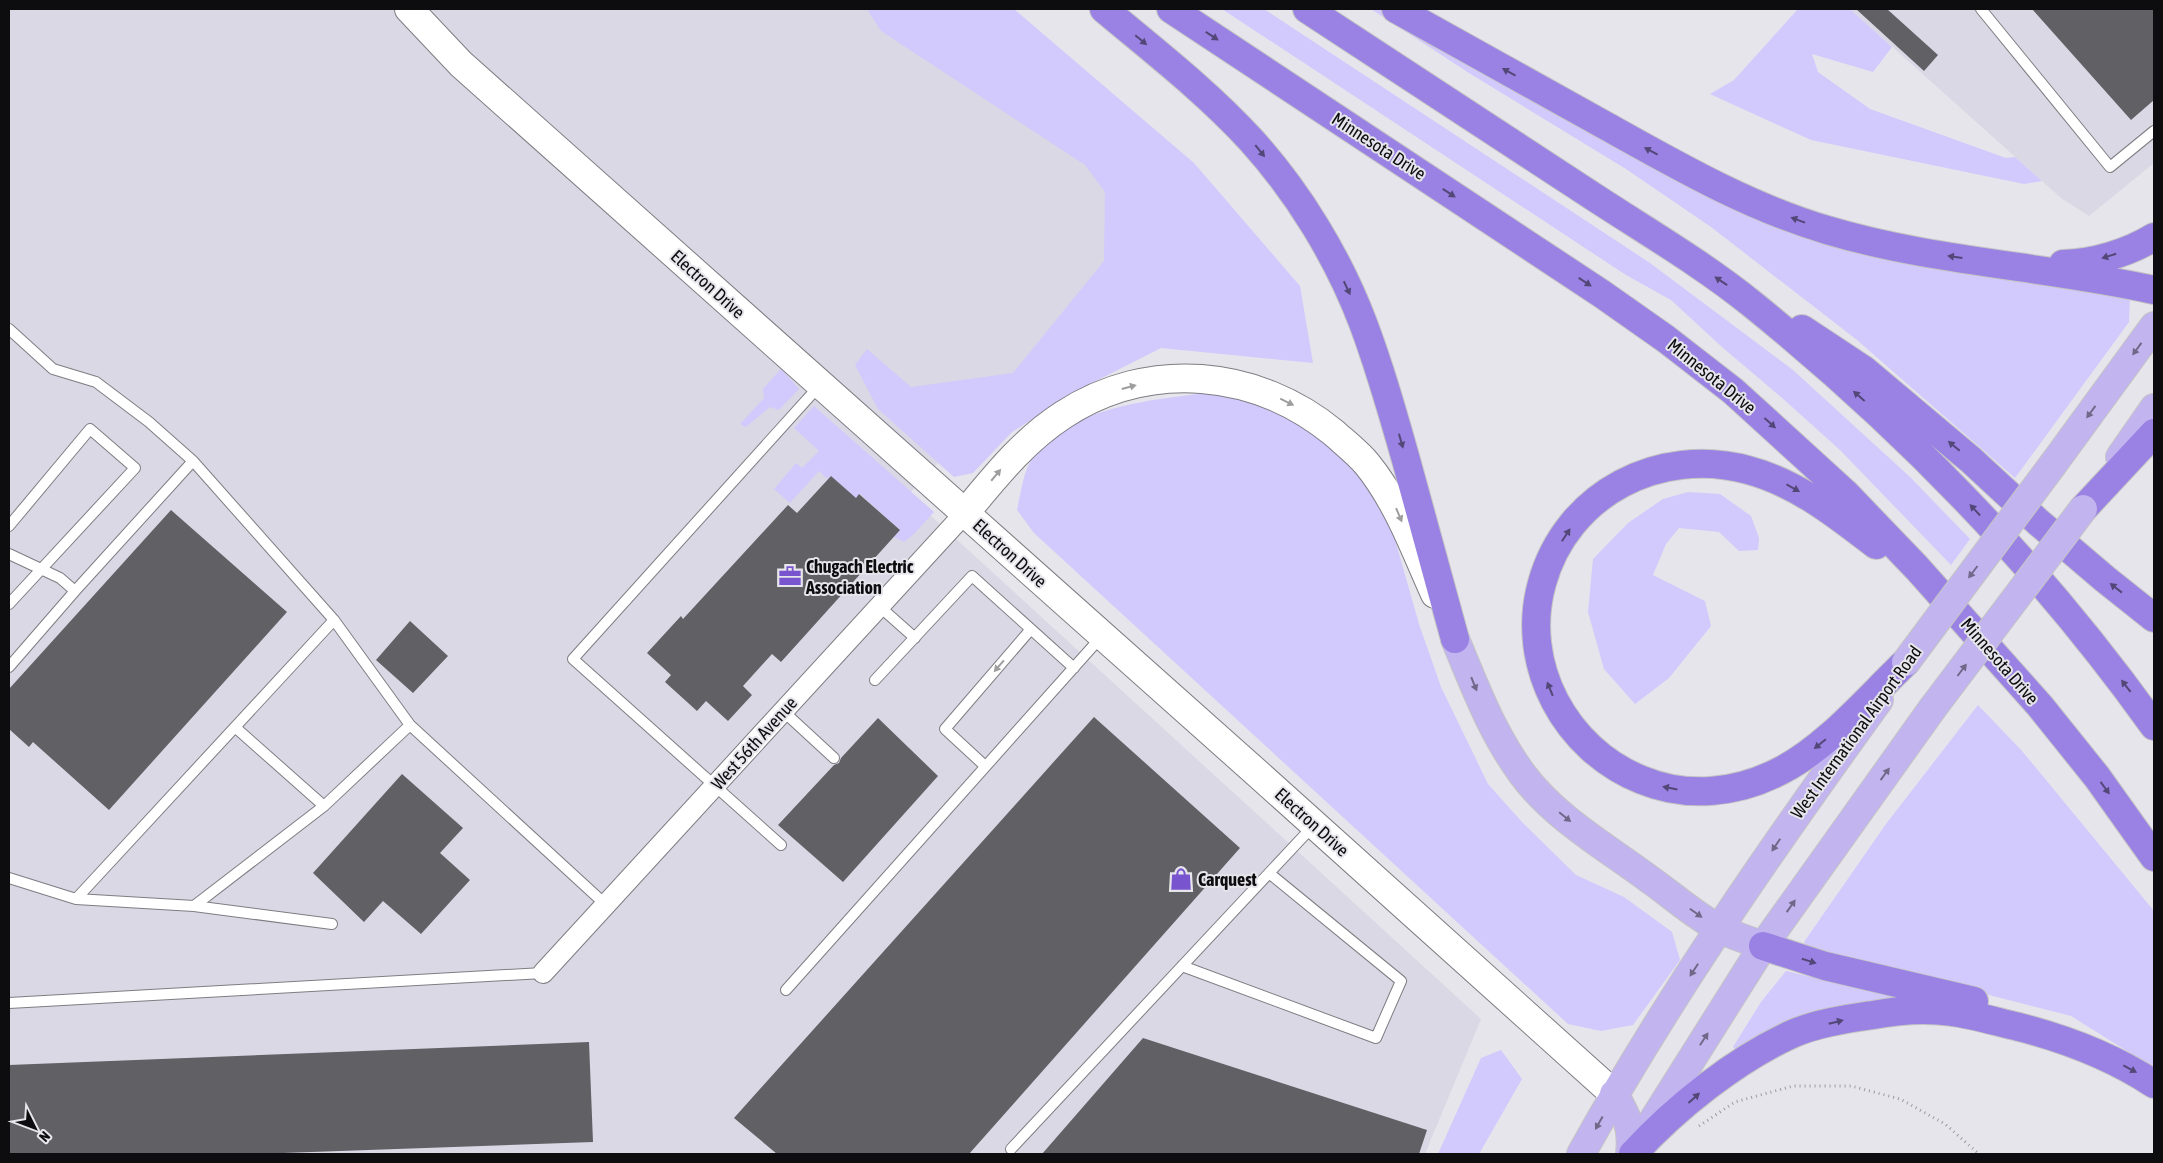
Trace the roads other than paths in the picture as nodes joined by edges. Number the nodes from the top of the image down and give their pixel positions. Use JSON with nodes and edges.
{"nodes":[{"id":1,"x":409,"y":9,"type":"edge"},
{"id":2,"x":1104,"y":9,"type":"edge"},
{"id":3,"x":1171,"y":9,"type":"edge"},
{"id":4,"x":1307,"y":9,"type":"edge"},
{"id":5,"x":1396,"y":9,"type":"edge"},
{"id":6,"x":1981,"y":9,"type":"edge"},
{"id":7,"x":2154,"y":131,"type":"edge"},
{"id":8,"x":2154,"y":237,"type":"edge"},
{"id":9,"x":2004,"y":264,"type":"junction"},
{"id":10,"x":2154,"y":290,"type":"edge"},
{"id":11,"x":1752,"y":303,"type":"junction"},
{"id":12,"x":2154,"y":326,"type":"edge"},
{"id":13,"x":9,"y":329,"type":"edge"},
{"id":14,"x":820,"y":384,"type":"junction"},
{"id":15,"x":2154,"y":408,"type":"edge"},
{"id":16,"x":2154,"y":433,"type":"edge"},
{"id":17,"x":193,"y":461,"type":"junction"},
{"id":18,"x":2084,"y":509,"type":"junction"},
{"id":19,"x":964,"y":513,"type":"junction"},
{"id":20,"x":9,"y":526,"type":"edge"},
{"id":21,"x":9,"y":554,"type":"edge"},
{"id":22,"x":40,"y":569,"type":"junction"},
{"id":23,"x":75,"y":591,"type":"junction"},
{"id":24,"x":1940,"y":594,"type":"junction"},
{"id":25,"x":9,"y":604,"type":"edge"},
{"id":26,"x":879,"y":606,"type":"junction"},
{"id":27,"x":2154,"y":618,"type":"edge"},
{"id":28,"x":334,"y":620,"type":"junction"},
{"id":29,"x":1031,"y":629,"type":"junction"},
{"id":30,"x":1102,"y":635,"type":"junction"},
{"id":31,"x":915,"y":638,"type":"junction"},
{"id":32,"x":1455,"y":639,"type":"junction"},
{"id":33,"x":1906,"y":662,"type":"junction"},
{"id":34,"x":9,"y":667,"type":"edge"},
{"id":35,"x":1074,"y":668,"type":"junction"},
{"id":36,"x":875,"y":680,"type":"dead end"},
{"id":37,"x":783,"y":711,"type":"junction"},
{"id":38,"x":410,"y":725,"type":"junction"},
{"id":39,"x":2154,"y":726,"type":"edge"},
{"id":40,"x":236,"y":728,"type":"junction"},
{"id":41,"x":834,"y":758,"type":"dead end"},
{"id":42,"x":985,"y":766,"type":"junction"},
{"id":43,"x":714,"y":787,"type":"junction"},
{"id":44,"x":324,"y":806,"type":"junction"},
{"id":45,"x":1314,"y":824,"type":"junction"},
{"id":46,"x":781,"y":845,"type":"dead end"},
{"id":47,"x":2154,"y":857,"type":"edge"},
{"id":48,"x":1269,"y":873,"type":"junction"},
{"id":49,"x":9,"y":878,"type":"edge"},
{"id":50,"x":76,"y":899,"type":"junction"},
{"id":51,"x":606,"y":904,"type":"junction"},
{"id":52,"x":194,"y":906,"type":"junction"},
{"id":53,"x":332,"y":924,"type":"dead end"},
{"id":54,"x":1720,"y":929,"type":"junction"},
{"id":55,"x":1762,"y":946,"type":"junction"},
{"id":56,"x":1182,"y":966,"type":"junction"},
{"id":57,"x":543,"y":973,"type":"joint"},
{"id":58,"x":786,"y":990,"type":"dead end"},
{"id":59,"x":9,"y":1003,"type":"edge"},
{"id":60,"x":2105,"y":1056,"type":"junction"},
{"id":61,"x":2154,"y":1084,"type":"edge"},
{"id":62,"x":1614,"y":1094,"type":"junction"},
{"id":63,"x":1011,"y":1149,"type":"dead end"},
{"id":64,"x":1581,"y":1154,"type":"edge"},
{"id":65,"x":1631,"y":1154,"type":"edge"}],
"edges":[{"from":1,"to":14,"type":"street","name":"Electron Drive"},
{"from":2,"to":32,"type":"highway","one_way":true},
{"from":3,"to":24,"type":"highway","name":"Minnesota Drive","one_way":true},
{"from":11,"to":4,"type":"highway","one_way":true},
{"from":9,"to":5,"type":"highway","one_way":true},
{"from":6,"to":7,"type":"lane"},
{"from":8,"to":9,"type":"highway","one_way":true},
{"from":9,"to":10,"type":"highway"},
{"from":27,"to":11,"type":"highway","one_way":true},
{"from":39,"to":11,"type":"highway","one_way":true},
{"from":12,"to":33,"type":"main road","name":"West International Airport Road","one_way":true,"bridge":true},
{"from":13,"to":17,"type":"lane"},
{"from":14,"to":19,"type":"street","name":"Electron Drive"},
{"from":14,"to":43,"type":"lane"},
{"from":15,"to":18,"type":"main road"},
{"from":16,"to":18,"type":"highway"},
{"from":17,"to":23,"type":"lane"},
{"from":17,"to":28,"type":"lane"},
{"from":55,"to":18,"type":"main road","one_way":true,"bridge":true},
{"from":19,"to":26,"type":"street","name":"West 56th Avenue"},
{"from":19,"to":30,"type":"street","name":"Electron Drive"},
{"from":19,"to":32,"type":"street","one_way":true},
{"from":20,"to":22,"type":"lane"},
{"from":21,"to":22,"type":"lane"},
{"from":22,"to":23,"type":"lane"},
{"from":22,"to":25,"type":"lane"},
{"from":23,"to":34,"type":"lane"},
{"from":33,"to":24,"type":"highway","one_way":true},
{"from":24,"to":47,"type":"highway","name":"Minnesota Drive","one_way":true},
{"from":26,"to":31,"type":"lane"},
{"from":26,"to":37,"type":"street","name":"West 56th Avenue"},
{"from":28,"to":38,"type":"lane"},
{"from":28,"to":40,"type":"lane"},
{"from":29,"to":31,"type":"lane"},
{"from":29,"to":35,"type":"lane"},
{"from":29,"to":42,"type":"lane","one_way":true},
{"from":30,"to":35,"type":"lane"},
{"from":30,"to":45,"type":"street","name":"Electron Drive"},
{"from":31,"to":36,"type":"lane"},
{"from":32,"to":54,"type":"main road","one_way":true},
{"from":33,"to":54,"type":"main road","name":"West International Airport Road","one_way":true},
{"from":35,"to":42,"type":"lane"},
{"from":37,"to":41,"type":"lane"},
{"from":37,"to":43,"type":"street","name":"West 56th Avenue"},
{"from":38,"to":44,"type":"lane"},
{"from":38,"to":51,"type":"lane"},
{"from":40,"to":44,"type":"lane"},
{"from":40,"to":50,"type":"lane"},
{"from":42,"to":58,"type":"lane"},
{"from":43,"to":46,"type":"lane"},
{"from":43,"to":51,"type":"street","name":"West 56th Avenue"},
{"from":44,"to":52,"type":"lane"},
{"from":45,"to":48,"type":"lane"},
{"from":45,"to":62,"type":"street","name":"Electron Drive"},
{"from":48,"to":56,"type":"lane"},
{"from":48,"to":56,"type":"lane"},
{"from":49,"to":50,"type":"lane"},
{"from":50,"to":52,"type":"lane"},
{"from":51,"to":57,"type":"street","name":"West 56th Avenue"},
{"from":52,"to":53,"type":"lane"},
{"from":54,"to":55,"type":"main road"},
{"from":54,"to":62,"type":"main road","name":"West International Airport Road","one_way":true},
{"from":55,"to":60,"type":"highway","one_way":true},
{"from":65,"to":55,"type":"main road","one_way":true},
{"from":56,"to":63,"type":"lane"},
{"from":57,"to":59,"type":"lane"},
{"from":60,"to":61,"type":"highway","one_way":true},
{"from":65,"to":60,"type":"highway","one_way":true},
{"from":62,"to":64,"type":"main road","name":"West International Airport Road","one_way":true},
{"from":62,"to":65,"type":"main road"}]}
